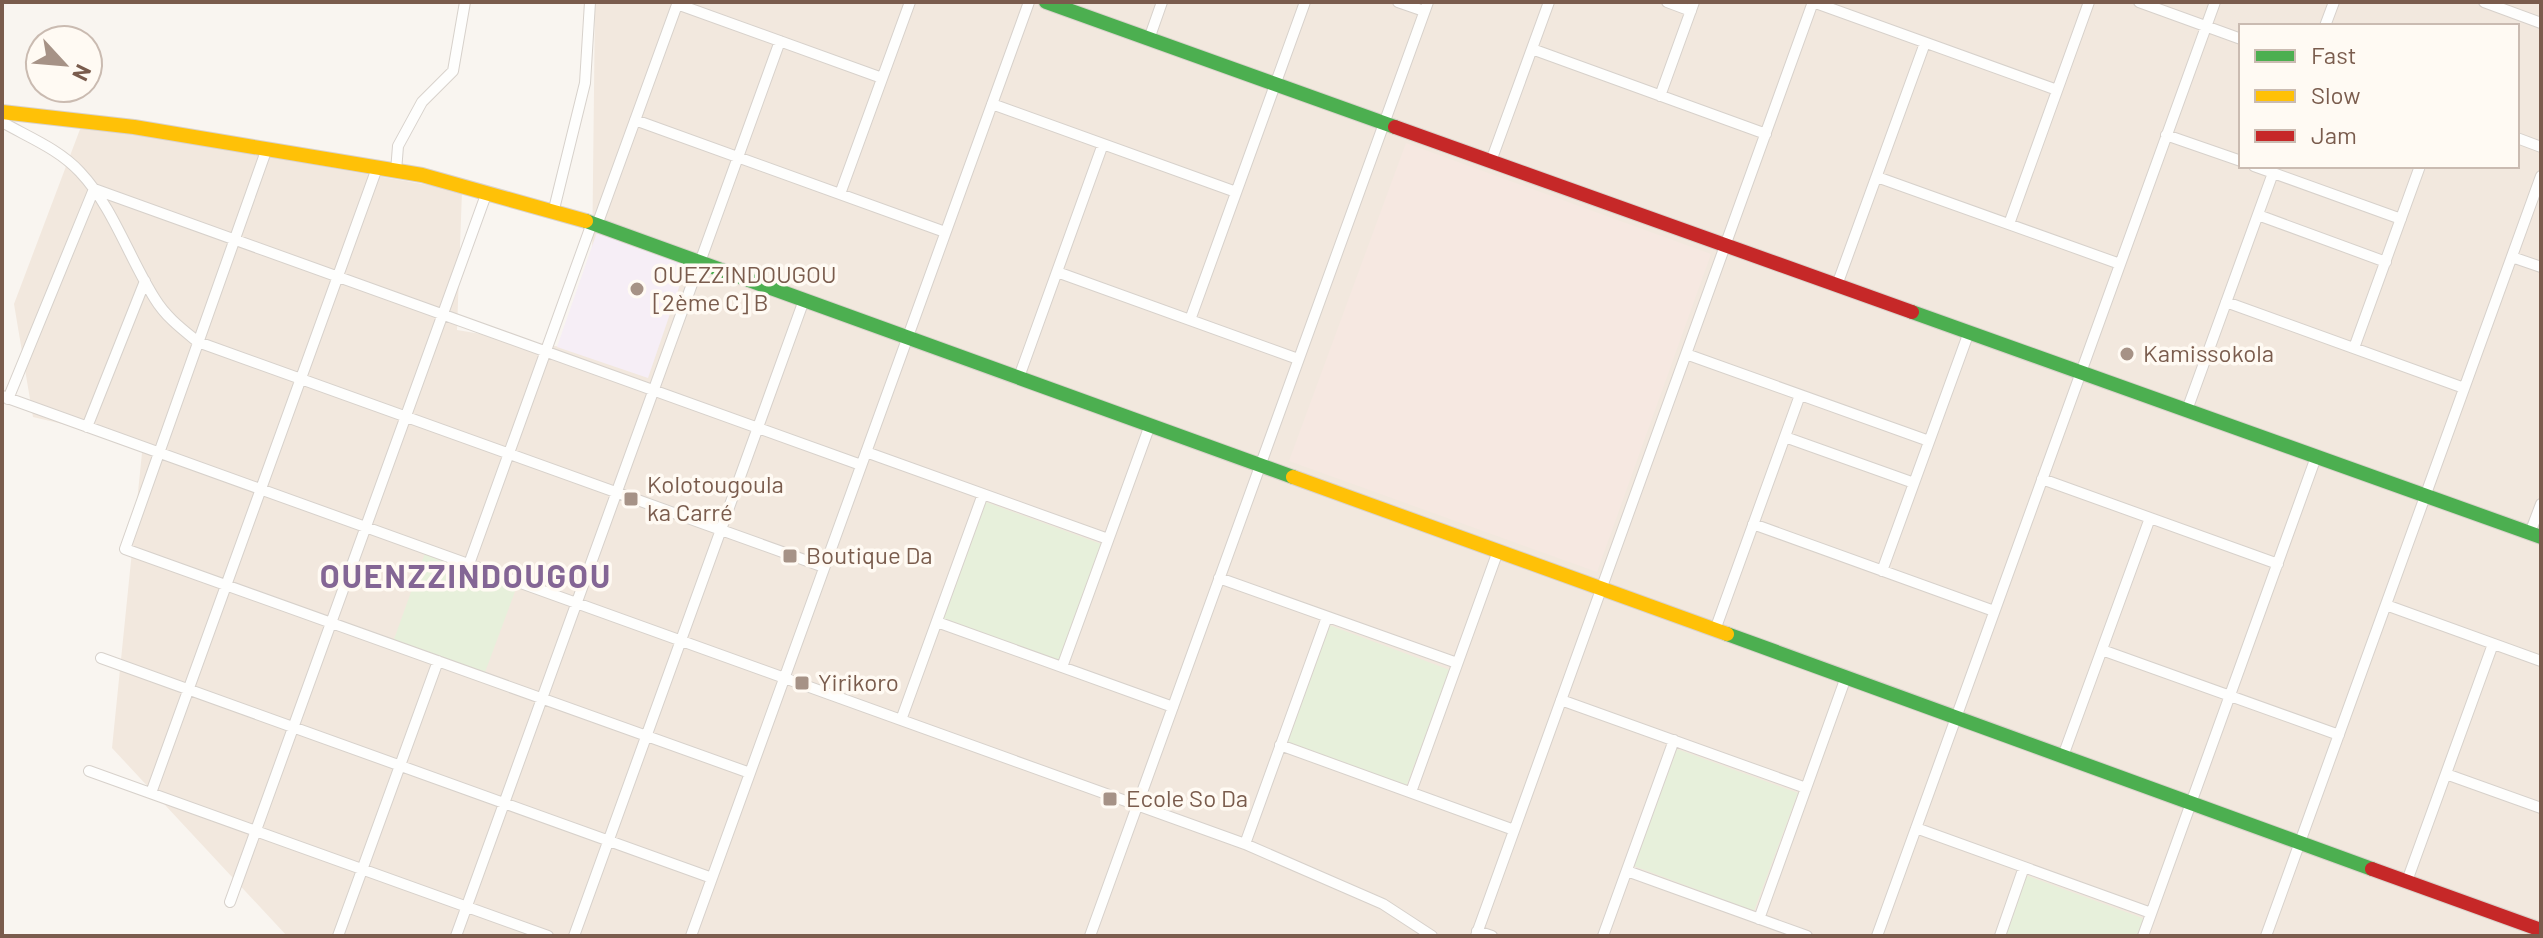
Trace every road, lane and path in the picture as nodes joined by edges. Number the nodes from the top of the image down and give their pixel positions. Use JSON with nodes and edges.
{"nodes":[{"id":1,"x":465,"y":2,"type":"edge"},
{"id":2,"x":590,"y":2,"type":"edge"},
{"id":3,"x":910,"y":2,"type":"edge"},
{"id":4,"x":1029,"y":2,"type":"edge"},
{"id":5,"x":1046,"y":2,"type":"edge"},
{"id":6,"x":1162,"y":2,"type":"edge"},
{"id":7,"x":1305,"y":2,"type":"edge"},
{"id":8,"x":1398,"y":2,"type":"edge"},
{"id":9,"x":1549,"y":2,"type":"edge"},
{"id":10,"x":1667,"y":2,"type":"edge"},
{"id":11,"x":1813,"y":2,"type":"edge"},
{"id":12,"x":2089,"y":2,"type":"edge"},
{"id":13,"x":2139,"y":2,"type":"edge"},
{"id":14,"x":2215,"y":2,"type":"edge"},
{"id":15,"x":2334,"y":2,"type":"edge"},
{"id":16,"x":2484,"y":2,"type":"edge"},
{"id":17,"x":677,"y":3,"type":"edge"},
{"id":18,"x":1692,"y":6,"type":"edge"},
{"id":19,"x":1426,"y":7,"type":"edge"},
{"id":20,"x":2541,"y":23,"type":"edge"},
{"id":21,"x":2326,"y":24,"type":"edge"},
{"id":22,"x":2206,"y":26,"type":"junction"},
{"id":23,"x":2239,"y":38,"type":"edge"},
{"id":24,"x":1149,"y":39,"type":"junction"},
{"id":25,"x":780,"y":41,"type":"junction"},
{"id":26,"x":1925,"y":43,"type":"junction"},
{"id":27,"x":1532,"y":49,"type":"junction"},
{"id":28,"x":882,"y":78,"type":"junction"},
{"id":29,"x":1275,"y":84,"type":"junction"},
{"id":30,"x":2057,"y":90,"type":"junction"},
{"id":31,"x":1660,"y":96,"type":"junction"},
{"id":32,"x":992,"y":104,"type":"junction"},
{"id":33,"x":2,"y":112,"type":"edge"},
{"id":34,"x":635,"y":120,"type":"junction"},
{"id":35,"x":2,"y":122,"type":"edge"},
{"id":36,"x":1384,"y":123,"type":"junction"},
{"id":37,"x":1766,"y":134,"type":"junction"},
{"id":38,"x":2166,"y":135,"type":"junction"},
{"id":39,"x":2519,"y":139,"type":"edge"},
{"id":40,"x":1103,"y":144,"type":"junction"},
{"id":41,"x":2541,"y":147,"type":"edge"},
{"id":42,"x":266,"y":151,"type":"junction"},
{"id":43,"x":738,"y":157,"type":"junction"},
{"id":44,"x":2239,"y":160,"type":"edge"},
{"id":45,"x":1491,"y":161,"type":"junction"},
{"id":46,"x":377,"y":168,"type":"junction"},
{"id":47,"x":2259,"y":168,"type":"edge"},
{"id":48,"x":2419,"y":168,"type":"edge"},
{"id":49,"x":396,"y":171,"type":"junction"},
{"id":50,"x":2273,"y":173,"type":"junction"},
{"id":51,"x":2541,"y":176,"type":"edge"},
{"id":52,"x":1877,"y":177,"type":"junction"},
{"id":53,"x":94,"y":189,"type":"junction"},
{"id":54,"x":487,"y":192,"type":"junction"},
{"id":55,"x":1236,"y":192,"type":"junction"},
{"id":56,"x":840,"y":194,"type":"junction"},
{"id":57,"x":554,"y":209,"type":"junction"},
{"id":58,"x":2258,"y":215,"type":"junction"},
{"id":59,"x":2401,"y":219,"type":"junction"},
{"id":60,"x":595,"y":224,"type":"junction"},
{"id":61,"x":2009,"y":224,"type":"junction"},
{"id":62,"x":945,"y":232,"type":"junction"},
{"id":63,"x":234,"y":239,"type":"junction"},
{"id":64,"x":1725,"y":245,"type":"junction"},
{"id":65,"x":2512,"y":257,"type":"junction"},
{"id":66,"x":700,"y":262,"type":"junction"},
{"id":67,"x":2386,"y":262,"type":"junction"},
{"id":68,"x":2120,"y":264,"type":"junction"},
{"id":69,"x":2541,"y":267,"type":"edge"},
{"id":70,"x":1057,"y":272,"type":"junction"},
{"id":71,"x":338,"y":277,"type":"junction"},
{"id":72,"x":145,"y":281,"type":"junction"},
{"id":73,"x":1837,"y":285,"type":"junction"},
{"id":74,"x":804,"y":300,"type":"junction"},
{"id":75,"x":2226,"y":302,"type":"junction"},
{"id":76,"x":443,"y":315,"type":"junction"},
{"id":77,"x":1190,"y":320,"type":"junction"},
{"id":78,"x":1969,"y":332,"type":"junction"},
{"id":79,"x":907,"y":337,"type":"junction"},
{"id":80,"x":198,"y":342,"type":"junction"},
{"id":81,"x":2354,"y":348,"type":"junction"},
{"id":82,"x":546,"y":352,"type":"junction"},
{"id":83,"x":1686,"y":354,"type":"junction"},
{"id":84,"x":1298,"y":359,"type":"junction"},
{"id":85,"x":2081,"y":372,"type":"junction"},
{"id":86,"x":1019,"y":377,"type":"junction"},
{"id":87,"x":301,"y":379,"type":"junction"},
{"id":88,"x":2464,"y":388,"type":"junction"},
{"id":89,"x":654,"y":390,"type":"junction"},
{"id":90,"x":1800,"y":395,"type":"junction"},
{"id":91,"x":5,"y":398,"type":"edge"},
{"id":92,"x":2187,"y":410,"type":"junction"},
{"id":93,"x":406,"y":417,"type":"junction"},
{"id":94,"x":1150,"y":425,"type":"junction"},
{"id":95,"x":87,"y":427,"type":"junction"},
{"id":96,"x":758,"y":428,"type":"junction"},
{"id":97,"x":1785,"y":437,"type":"junction"},
{"id":98,"x":1929,"y":441,"type":"junction"},
{"id":99,"x":866,"y":452,"type":"junction"},
{"id":100,"x":159,"y":453,"type":"junction"},
{"id":101,"x":509,"y":453,"type":"junction"},
{"id":102,"x":2316,"y":457,"type":"junction"},
{"id":103,"x":861,"y":465,"type":"junction"},
{"id":104,"x":1260,"y":465,"type":"junction"},
{"id":105,"x":2042,"y":479,"type":"junction"},
{"id":106,"x":1914,"y":483,"type":"junction"},
{"id":107,"x":261,"y":490,"type":"junction"},
{"id":108,"x":617,"y":492,"type":"junction"},
{"id":109,"x":983,"y":494,"type":"junction"},
{"id":110,"x":2425,"y":496,"type":"junction"},
{"id":111,"x":2541,"y":504,"type":"edge"},
{"id":112,"x":2150,"y":518,"type":"junction"},
{"id":113,"x":1753,"y":524,"type":"junction"},
{"id":114,"x":366,"y":527,"type":"junction"},
{"id":115,"x":721,"y":529,"type":"junction"},
{"id":116,"x":2536,"y":535,"type":"edge"},
{"id":117,"x":1108,"y":539,"type":"junction"},
{"id":118,"x":1498,"y":551,"type":"junction"},
{"id":119,"x":469,"y":564,"type":"junction"},
{"id":120,"x":2278,"y":564,"type":"junction"},
{"id":121,"x":824,"y":567,"type":"junction"},
{"id":122,"x":1882,"y":571,"type":"junction"},
{"id":123,"x":1219,"y":578,"type":"junction"},
{"id":124,"x":227,"y":585,"type":"junction"},
{"id":125,"x":1601,"y":589,"type":"junction"},
{"id":126,"x":577,"y":603,"type":"junction"},
{"id":127,"x":2386,"y":605,"type":"junction"},
{"id":128,"x":1994,"y":611,"type":"junction"},
{"id":129,"x":1327,"y":617,"type":"junction"},
{"id":130,"x":937,"y":622,"type":"junction"},
{"id":131,"x":331,"y":623,"type":"junction"},
{"id":132,"x":1715,"y":630,"type":"junction"},
{"id":133,"x":681,"y":641,"type":"junction"},
{"id":134,"x":2493,"y":644,"type":"junction"},
{"id":135,"x":2102,"y":650,"type":"junction"},
{"id":136,"x":101,"y":658,"type":"dead end"},
{"id":137,"x":438,"y":661,"type":"junction"},
{"id":138,"x":2541,"y":661,"type":"edge"},
{"id":139,"x":1457,"y":663,"type":"junction"},
{"id":140,"x":1062,"y":667,"type":"junction"},
{"id":141,"x":1846,"y":677,"type":"junction"},
{"id":142,"x":784,"y":678,"type":"junction"},
{"id":143,"x":189,"y":690,"type":"junction"},
{"id":144,"x":2230,"y":696,"type":"junction"},
{"id":145,"x":542,"y":699,"type":"junction"},
{"id":146,"x":1561,"y":700,"type":"junction"},
{"id":147,"x":1173,"y":707,"type":"junction"},
{"id":148,"x":1956,"y":717,"type":"junction"},
{"id":149,"x":901,"y":720,"type":"junction"},
{"id":150,"x":293,"y":728,"type":"junction"},
{"id":151,"x":2339,"y":735,"type":"junction"},
{"id":152,"x":646,"y":736,"type":"junction"},
{"id":153,"x":1674,"y":740,"type":"junction"},
{"id":154,"x":1280,"y":745,"type":"junction"},
{"id":155,"x":2063,"y":756,"type":"junction"},
{"id":156,"x":400,"y":766,"type":"junction"},
{"id":157,"x":89,"y":771,"type":"dead end"},
{"id":158,"x":750,"y":773,"type":"junction"},
{"id":159,"x":2446,"y":774,"type":"junction"},
{"id":160,"x":1806,"y":788,"type":"junction"},
{"id":161,"x":1411,"y":792,"type":"junction"},
{"id":162,"x":151,"y":793,"type":"junction"},
{"id":163,"x":2191,"y":803,"type":"junction"},
{"id":164,"x":504,"y":804,"type":"junction"},
{"id":165,"x":1137,"y":805,"type":"junction"},
{"id":166,"x":2541,"y":808,"type":"edge"},
{"id":167,"x":1916,"y":828,"type":"junction"},
{"id":168,"x":1514,"y":830,"type":"junction"},
{"id":169,"x":256,"y":831,"type":"junction"},
{"id":170,"x":608,"y":841,"type":"junction"},
{"id":171,"x":2300,"y":842,"type":"junction"},
{"id":172,"x":1245,"y":844,"type":"junction"},
{"id":173,"x":2024,"y":867,"type":"junction"},
{"id":174,"x":363,"y":869,"type":"junction"},
{"id":175,"x":1627,"y":871,"type":"junction"},
{"id":176,"x":712,"y":878,"type":"junction"},
{"id":177,"x":2407,"y":881,"type":"junction"},
{"id":178,"x":230,"y":902,"type":"dead end"},
{"id":179,"x":467,"y":907,"type":"junction"},
{"id":180,"x":2151,"y":913,"type":"junction"},
{"id":181,"x":1759,"y":919,"type":"junction"},
{"id":182,"x":2538,"y":931,"type":"edge"},
{"id":183,"x":1476,"y":933,"type":"edge"},
{"id":184,"x":338,"y":936,"type":"edge"},
{"id":185,"x":456,"y":936,"type":"edge"},
{"id":186,"x":548,"y":936,"type":"edge"},
{"id":187,"x":574,"y":936,"type":"edge"},
{"id":188,"x":691,"y":936,"type":"edge"},
{"id":189,"x":1090,"y":936,"type":"edge"},
{"id":190,"x":1432,"y":936,"type":"edge"},
{"id":191,"x":1492,"y":936,"type":"edge"},
{"id":192,"x":1603,"y":936,"type":"edge"},
{"id":193,"x":1807,"y":936,"type":"edge"},
{"id":194,"x":1877,"y":936,"type":"edge"},
{"id":195,"x":2000,"y":936,"type":"edge"},
{"id":196,"x":2143,"y":936,"type":"edge"},
{"id":197,"x":2266,"y":936,"type":"edge"}],
"edges":[{"from":1,"to":49,"type":"street"},
{"from":2,"to":57,"type":"street"},
{"from":3,"to":28,"type":"street"},
{"from":4,"to":32,"type":"street"},
{"from":5,"to":24,"type":"street"},
{"from":6,"to":24,"type":"street"},
{"from":7,"to":29,"type":"street"},
{"from":8,"to":19,"type":"street"},
{"from":9,"to":27,"type":"street"},
{"from":10,"to":18,"type":"street"},
{"from":11,"to":26,"type":"street"},
{"from":11,"to":37,"type":"street"},
{"from":12,"to":30,"type":"street"},
{"from":13,"to":22,"type":"street"},
{"from":14,"to":22,"type":"street"},
{"from":15,"to":21,"type":"street"},
{"from":16,"to":20,"type":"street"},
{"from":17,"to":25,"type":"street"},
{"from":17,"to":34,"type":"street"},
{"from":18,"to":31,"type":"street"},
{"from":19,"to":36,"type":"street"},
{"from":22,"to":23,"type":"street"},
{"from":22,"to":38,"type":"street"},
{"from":24,"to":29,"type":"street"},
{"from":25,"to":28,"type":"street"},
{"from":25,"to":43,"type":"street"},
{"from":26,"to":30,"type":"street"},
{"from":26,"to":52,"type":"street"},
{"from":27,"to":31,"type":"street"},
{"from":27,"to":45,"type":"street"},
{"from":28,"to":56,"type":"street"},
{"from":29,"to":36,"type":"street"},
{"from":29,"to":55,"type":"street"},
{"from":30,"to":61,"type":"street"},
{"from":31,"to":37,"type":"street"},
{"from":32,"to":40,"type":"street"},
{"from":32,"to":62,"type":"street"},
{"from":33,"to":42,"type":"street"},
{"from":34,"to":43,"type":"street"},
{"from":34,"to":60,"type":"street"},
{"from":35,"to":53,"type":"street"},
{"from":36,"to":45,"type":"street"},
{"from":36,"to":84,"type":"street"},
{"from":37,"to":64,"type":"street"},
{"from":38,"to":44,"type":"street"},
{"from":38,"to":68,"type":"street"},
{"from":39,"to":41,"type":"street"},
{"from":40,"to":55,"type":"street"},
{"from":40,"to":70,"type":"street"},
{"from":42,"to":46,"type":"street"},
{"from":42,"to":63,"type":"street"},
{"from":43,"to":56,"type":"street"},
{"from":43,"to":66,"type":"street"},
{"from":45,"to":64,"type":"street"},
{"from":46,"to":49,"type":"street"},
{"from":46,"to":71,"type":"street"},
{"from":47,"to":50,"type":"street"},
{"from":48,"to":59,"type":"street"},
{"from":49,"to":54,"type":"street"},
{"from":50,"to":58,"type":"street"},
{"from":50,"to":59,"type":"street"},
{"from":51,"to":65,"type":"street"},
{"from":52,"to":61,"type":"street"},
{"from":52,"to":73,"type":"street"},
{"from":53,"to":63,"type":"street"},
{"from":53,"to":72,"type":"street"},
{"from":53,"to":91,"type":"street"},
{"from":54,"to":57,"type":"street"},
{"from":54,"to":76,"type":"street"},
{"from":55,"to":77,"type":"street"},
{"from":56,"to":62,"type":"street"},
{"from":57,"to":60,"type":"street"},
{"from":58,"to":67,"type":"street"},
{"from":58,"to":75,"type":"street"},
{"from":59,"to":67,"type":"street"},
{"from":60,"to":66,"type":"street"},
{"from":60,"to":82,"type":"street"},
{"from":61,"to":68,"type":"street"},
{"from":62,"to":79,"type":"street"},
{"from":63,"to":71,"type":"street"},
{"from":63,"to":80,"type":"street"},
{"from":64,"to":73,"type":"street"},
{"from":64,"to":83,"type":"street"},
{"from":65,"to":69,"type":"street"},
{"from":65,"to":88,"type":"street"},
{"from":66,"to":74,"type":"street"},
{"from":66,"to":89,"type":"street"},
{"from":67,"to":81,"type":"street"},
{"from":68,"to":85,"type":"street"},
{"from":70,"to":77,"type":"street"},
{"from":70,"to":86,"type":"street"},
{"from":71,"to":76,"type":"street"},
{"from":71,"to":87,"type":"street"},
{"from":72,"to":80,"type":"street"},
{"from":72,"to":95,"type":"street"},
{"from":73,"to":78,"type":"street"},
{"from":74,"to":79,"type":"street"},
{"from":74,"to":96,"type":"street"},
{"from":75,"to":81,"type":"street"},
{"from":75,"to":92,"type":"street"},
{"from":76,"to":82,"type":"street"},
{"from":76,"to":93,"type":"street"},
{"from":77,"to":84,"type":"street"},
{"from":78,"to":85,"type":"street"},
{"from":78,"to":98,"type":"street"},
{"from":79,"to":86,"type":"street"},
{"from":79,"to":99,"type":"street"},
{"from":80,"to":87,"type":"street"},
{"from":80,"to":100,"type":"street"},
{"from":81,"to":88,"type":"street"},
{"from":82,"to":89,"type":"street"},
{"from":82,"to":101,"type":"street"},
{"from":83,"to":90,"type":"street"},
{"from":83,"to":125,"type":"street"},
{"from":84,"to":104,"type":"street"},
{"from":85,"to":92,"type":"street"},
{"from":85,"to":105,"type":"street"},
{"from":86,"to":94,"type":"street"},
{"from":87,"to":93,"type":"street"},
{"from":87,"to":107,"type":"street"},
{"from":88,"to":110,"type":"street"},
{"from":89,"to":96,"type":"street"},
{"from":89,"to":108,"type":"street"},
{"from":90,"to":97,"type":"street"},
{"from":90,"to":98,"type":"street"},
{"from":91,"to":95,"type":"street"},
{"from":92,"to":102,"type":"street"},
{"from":93,"to":101,"type":"street"},
{"from":93,"to":114,"type":"street"},
{"from":94,"to":104,"type":"street"},
{"from":94,"to":117,"type":"street"},
{"from":95,"to":100,"type":"street"},
{"from":96,"to":103,"type":"street"},
{"from":96,"to":115,"type":"street"},
{"from":97,"to":106,"type":"street"},
{"from":97,"to":113,"type":"street"},
{"from":98,"to":106,"type":"street"},
{"from":99,"to":103,"type":"street"},
{"from":99,"to":109,"type":"street"},
{"from":100,"to":107,"type":"street"},
{"from":100,"to":124,"type":"street"},
{"from":101,"to":108,"type":"street"},
{"from":101,"to":119,"type":"street"},
{"from":102,"to":110,"type":"street"},
{"from":102,"to":120,"type":"street"},
{"from":103,"to":121,"type":"street"},
{"from":104,"to":118,"type":"street"},
{"from":104,"to":123,"type":"street"},
{"from":105,"to":112,"type":"street"},
{"from":105,"to":128,"type":"street"},
{"from":106,"to":122,"type":"street"},
{"from":107,"to":114,"type":"street"},
{"from":107,"to":124,"type":"street"},
{"from":108,"to":115,"type":"street"},
{"from":108,"to":126,"type":"street"},
{"from":109,"to":117,"type":"street"},
{"from":109,"to":130,"type":"street"},
{"from":110,"to":116,"type":"street"},
{"from":110,"to":127,"type":"street"},
{"from":111,"to":116,"type":"street"},
{"from":112,"to":120,"type":"street"},
{"from":112,"to":135,"type":"street"},
{"from":113,"to":122,"type":"street"},
{"from":113,"to":132,"type":"street"},
{"from":114,"to":119,"type":"street"},
{"from":114,"to":131,"type":"street"},
{"from":115,"to":121,"type":"street"},
{"from":115,"to":133,"type":"street"},
{"from":117,"to":140,"type":"street"},
{"from":118,"to":125,"type":"street"},
{"from":118,"to":139,"type":"street"},
{"from":119,"to":126,"type":"street"},
{"from":120,"to":144,"type":"street"},
{"from":121,"to":142,"type":"street"},
{"from":122,"to":128,"type":"street"},
{"from":123,"to":129,"type":"street"},
{"from":123,"to":147,"type":"street"},
{"from":124,"to":131,"type":"street"},
{"from":124,"to":143,"type":"street"},
{"from":125,"to":132,"type":"street"},
{"from":125,"to":146,"type":"street"},
{"from":126,"to":133,"type":"street"},
{"from":126,"to":145,"type":"street"},
{"from":127,"to":134,"type":"street"},
{"from":127,"to":151,"type":"street"},
{"from":128,"to":148,"type":"street"},
{"from":129,"to":139,"type":"street"},
{"from":129,"to":154,"type":"street"},
{"from":130,"to":140,"type":"street"},
{"from":130,"to":149,"type":"street"},
{"from":131,"to":137,"type":"street"},
{"from":131,"to":150,"type":"street"},
{"from":132,"to":141,"type":"street"},
{"from":133,"to":142,"type":"street"},
{"from":133,"to":152,"type":"street"},
{"from":134,"to":138,"type":"street"},
{"from":134,"to":159,"type":"street"},
{"from":135,"to":144,"type":"street"},
{"from":135,"to":155,"type":"street"},
{"from":136,"to":143,"type":"street"},
{"from":137,"to":145,"type":"street"},
{"from":137,"to":156,"type":"street"},
{"from":139,"to":161,"type":"street"},
{"from":140,"to":147,"type":"street"},
{"from":141,"to":148,"type":"street"},
{"from":141,"to":160,"type":"street"},
{"from":142,"to":149,"type":"street"},
{"from":142,"to":158,"type":"street"},
{"from":143,"to":150,"type":"street"},
{"from":143,"to":162,"type":"street"},
{"from":144,"to":151,"type":"street"},
{"from":144,"to":163,"type":"street"},
{"from":145,"to":152,"type":"street"},
{"from":145,"to":164,"type":"street"},
{"from":146,"to":153,"type":"street"},
{"from":146,"to":168,"type":"street"},
{"from":147,"to":165,"type":"street"},
{"from":148,"to":155,"type":"street"},
{"from":148,"to":167,"type":"street"},
{"from":149,"to":165,"type":"street"},
{"from":150,"to":156,"type":"street"},
{"from":150,"to":169,"type":"street"},
{"from":151,"to":171,"type":"street"},
{"from":152,"to":158,"type":"street"},
{"from":152,"to":170,"type":"street"},
{"from":153,"to":160,"type":"street"},
{"from":153,"to":175,"type":"street"},
{"from":154,"to":161,"type":"street"},
{"from":154,"to":172,"type":"street"},
{"from":155,"to":163,"type":"street"},
{"from":156,"to":164,"type":"street"},
{"from":156,"to":174,"type":"street"},
{"from":157,"to":162,"type":"street"},
{"from":158,"to":176,"type":"street"},
{"from":159,"to":166,"type":"street"},
{"from":159,"to":177,"type":"street"},
{"from":160,"to":181,"type":"street"},
{"from":161,"to":168,"type":"street"},
{"from":162,"to":169,"type":"street"},
{"from":163,"to":171,"type":"street"},
{"from":163,"to":180,"type":"street"},
{"from":164,"to":170,"type":"street"},
{"from":164,"to":179,"type":"street"},
{"from":165,"to":172,"type":"street"},
{"from":165,"to":189,"type":"street"},
{"from":167,"to":173,"type":"street"},
{"from":167,"to":194,"type":"street"},
{"from":168,"to":183,"type":"street"},
{"from":169,"to":174,"type":"street"},
{"from":169,"to":178,"type":"street"},
{"from":170,"to":176,"type":"street"},
{"from":170,"to":187,"type":"street"},
{"from":171,"to":177,"type":"street"},
{"from":171,"to":197,"type":"street"},
{"from":172,"to":190,"type":"street"},
{"from":173,"to":180,"type":"street"},
{"from":173,"to":195,"type":"street"},
{"from":174,"to":179,"type":"street"},
{"from":174,"to":184,"type":"street"},
{"from":175,"to":181,"type":"street"},
{"from":175,"to":192,"type":"street"},
{"from":176,"to":188,"type":"street"},
{"from":177,"to":182,"type":"street"},
{"from":179,"to":185,"type":"street"},
{"from":179,"to":186,"type":"street"},
{"from":180,"to":196,"type":"street"},
{"from":181,"to":193,"type":"street"},
{"from":183,"to":191,"type":"street"}]}
